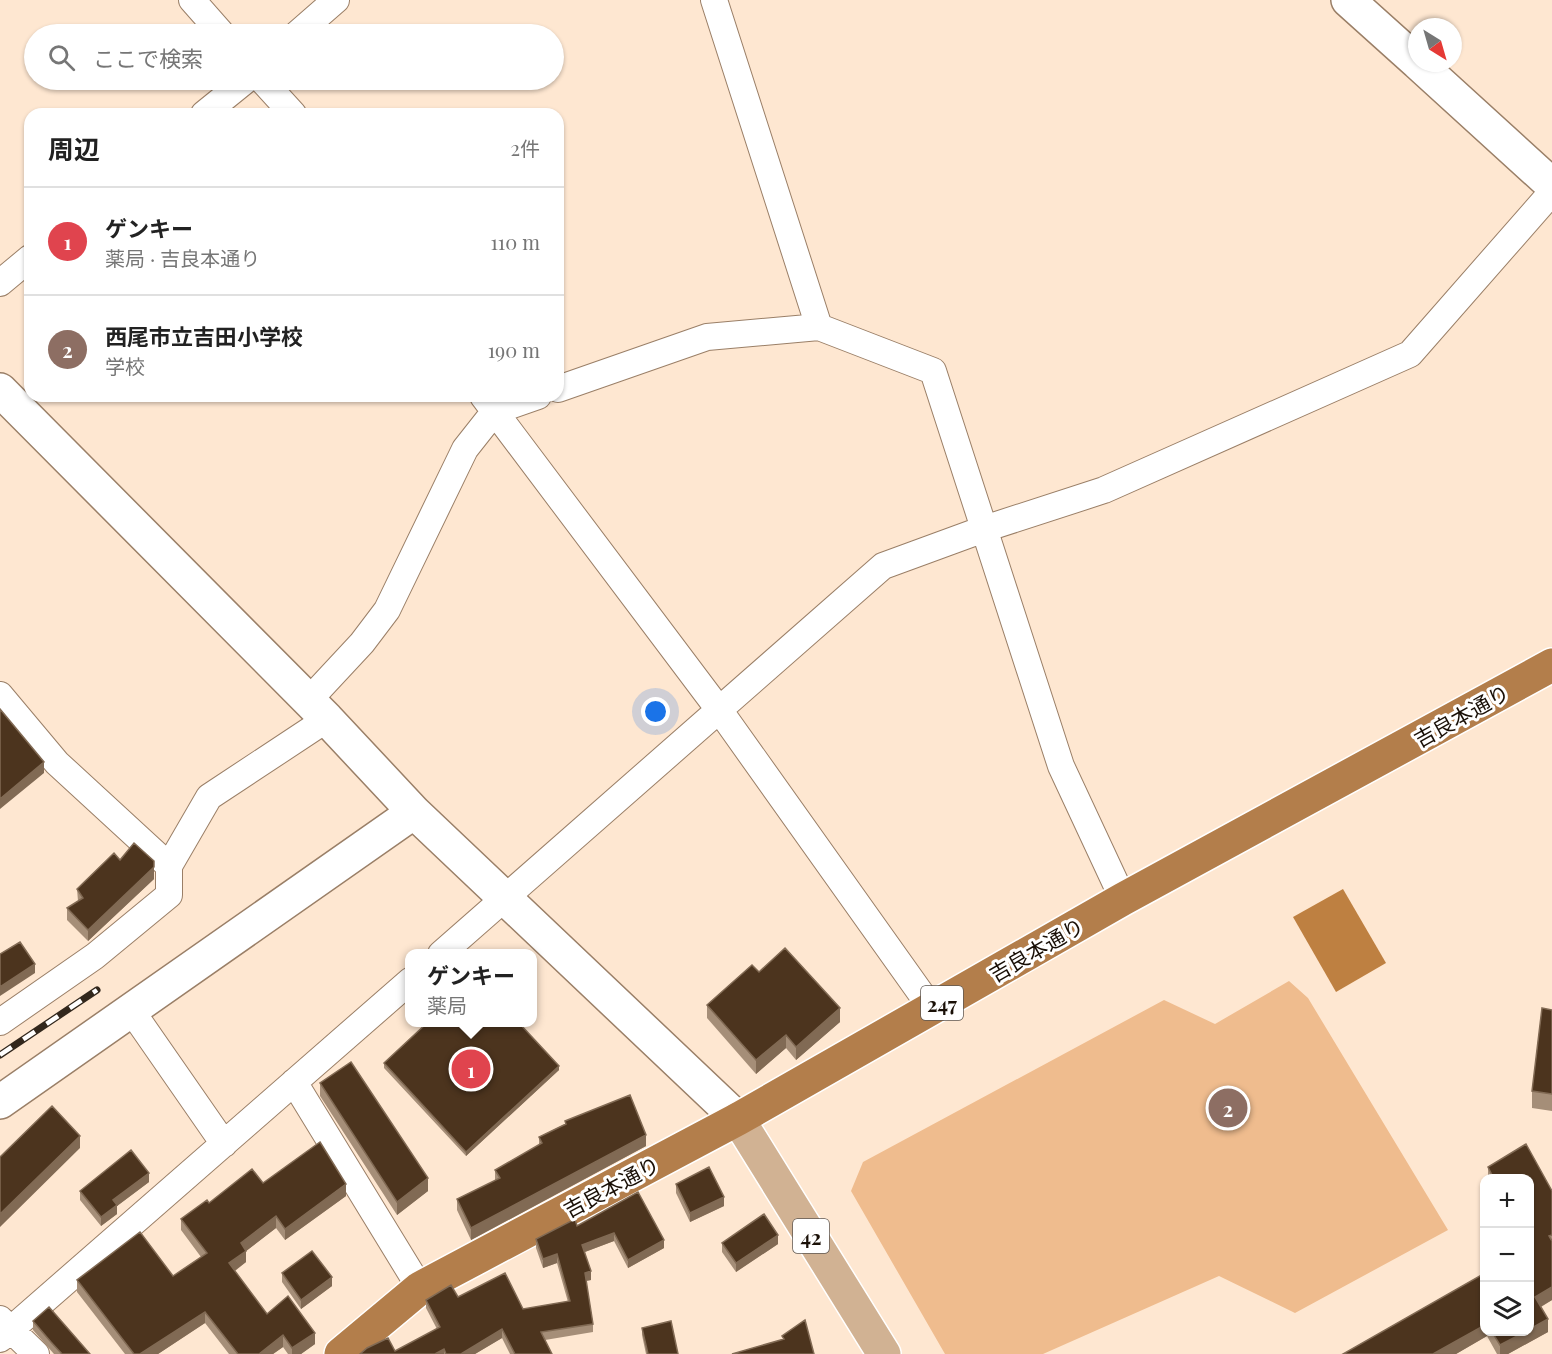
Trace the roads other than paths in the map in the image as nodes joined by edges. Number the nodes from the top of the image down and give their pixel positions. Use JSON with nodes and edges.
{"nodes":[{"id":1,"x":192,"y":0,"type":"edge"},
{"id":2,"x":336,"y":0,"type":"edge"},
{"id":3,"x":714,"y":0,"type":"edge"},
{"id":4,"x":1348,"y":0,"type":"edge"},
{"id":5,"x":213,"y":24,"type":"edge"},
{"id":6,"x":308,"y":24,"type":"edge"},
{"id":7,"x":1408,"y":55,"type":"edge"},
{"id":8,"x":1427,"y":72,"type":"edge"},
{"id":9,"x":234,"y":90,"type":"edge"},
{"id":10,"x":271,"y":90,"type":"edge"},
{"id":11,"x":211,"y":108,"type":"edge"},
{"id":12,"x":288,"y":108,"type":"edge"},
{"id":13,"x":1552,"y":185,"type":"edge"},
{"id":14,"x":1552,"y":192,"type":"edge"},
{"id":15,"x":24,"y":263,"type":"edge"},
{"id":16,"x":0,"y":283,"type":"edge"},
{"id":17,"x":819,"y":327,"type":"junction"},
{"id":18,"x":564,"y":387,"type":"edge"},
{"id":19,"x":0,"y":390,"type":"edge"},
{"id":20,"x":489,"y":404,"type":"edge"},
{"id":21,"x":984,"y":529,"type":"junction"},
{"id":22,"x":1550,"y":670,"type":"edge"},
{"id":23,"x":0,"y":695,"type":"edge"},
{"id":24,"x":318,"y":710,"type":"junction"},
{"id":25,"x":720,"y":711,"type":"junction"},
{"id":26,"x":414,"y":812,"type":"junction"},
{"id":27,"x":169,"y":866,"type":"junction"},
{"id":28,"x":504,"y":899,"type":"junction"},
{"id":29,"x":1123,"y":899,"type":"junction"},
{"id":30,"x":447,"y":949,"type":"edge"},
{"id":31,"x":405,"y":985,"type":"edge"},
{"id":32,"x":932,"y":1009,"type":"junction"},
{"id":33,"x":131,"y":1010,"type":"junction"},
{"id":34,"x":0,"y":1022,"type":"edge"},
{"id":35,"x":294,"y":1082,"type":"junction"},
{"id":36,"x":0,"y":1102,"type":"edge"},
{"id":37,"x":738,"y":1119,"type":"junction"},
{"id":38,"x":224,"y":1144,"type":"junction"},
{"id":39,"x":420,"y":1288,"type":"junction"},
{"id":40,"x":4,"y":1329,"type":"edge"},
{"id":41,"x":36,"y":1354,"type":"edge"},
{"id":42,"x":341,"y":1354,"type":"edge"},
{"id":43,"x":884,"y":1354,"type":"edge"}],
"edges":[{"from":1,"to":5,"type":"street"},
{"from":2,"to":6,"type":"street"},
{"from":3,"to":17,"type":"street"},
{"from":4,"to":7,"type":"street"},
{"from":8,"to":13,"type":"street"},
{"from":9,"to":11,"type":"street"},
{"from":10,"to":12,"type":"street"},
{"from":14,"to":21,"type":"street"},
{"from":15,"to":16,"type":"street"},
{"from":17,"to":18,"type":"street"},
{"from":17,"to":21,"type":"street"},
{"from":19,"to":24,"type":"street"},
{"from":20,"to":24,"type":"street"},
{"from":20,"to":25,"type":"street"},
{"from":21,"to":25,"type":"street"},
{"from":21,"to":29,"type":"street"},
{"from":22,"to":29,"type":"highway","name":"吉良本通り","number":"247"},
{"from":23,"to":27,"type":"street"},
{"from":24,"to":26,"type":"street"},
{"from":24,"to":27,"type":"street"},
{"from":25,"to":28,"type":"street"},
{"from":25,"to":32,"type":"street"},
{"from":26,"to":28,"type":"street"},
{"from":26,"to":33,"type":"street"},
{"from":27,"to":34,"type":"street"},
{"from":28,"to":30,"type":"street"},
{"from":28,"to":37,"type":"street"},
{"from":29,"to":32,"type":"highway","name":"吉良本通り","number":"247"},
{"from":31,"to":35,"type":"street"},
{"from":32,"to":37,"type":"highway","name":"吉良本通り","number":"247"},
{"from":33,"to":36,"type":"street"},
{"from":33,"to":38,"type":"street"},
{"from":35,"to":38,"type":"street"},
{"from":35,"to":39,"type":"street"},
{"from":37,"to":39,"type":"highway","name":"吉良本通り","number":"247"},
{"from":37,"to":43,"type":"main road","number":"42"},
{"from":38,"to":40,"type":"street"},
{"from":39,"to":42,"type":"highway","name":"吉良本通り","number":"247"},
{"from":40,"to":41,"type":"street"}]}
